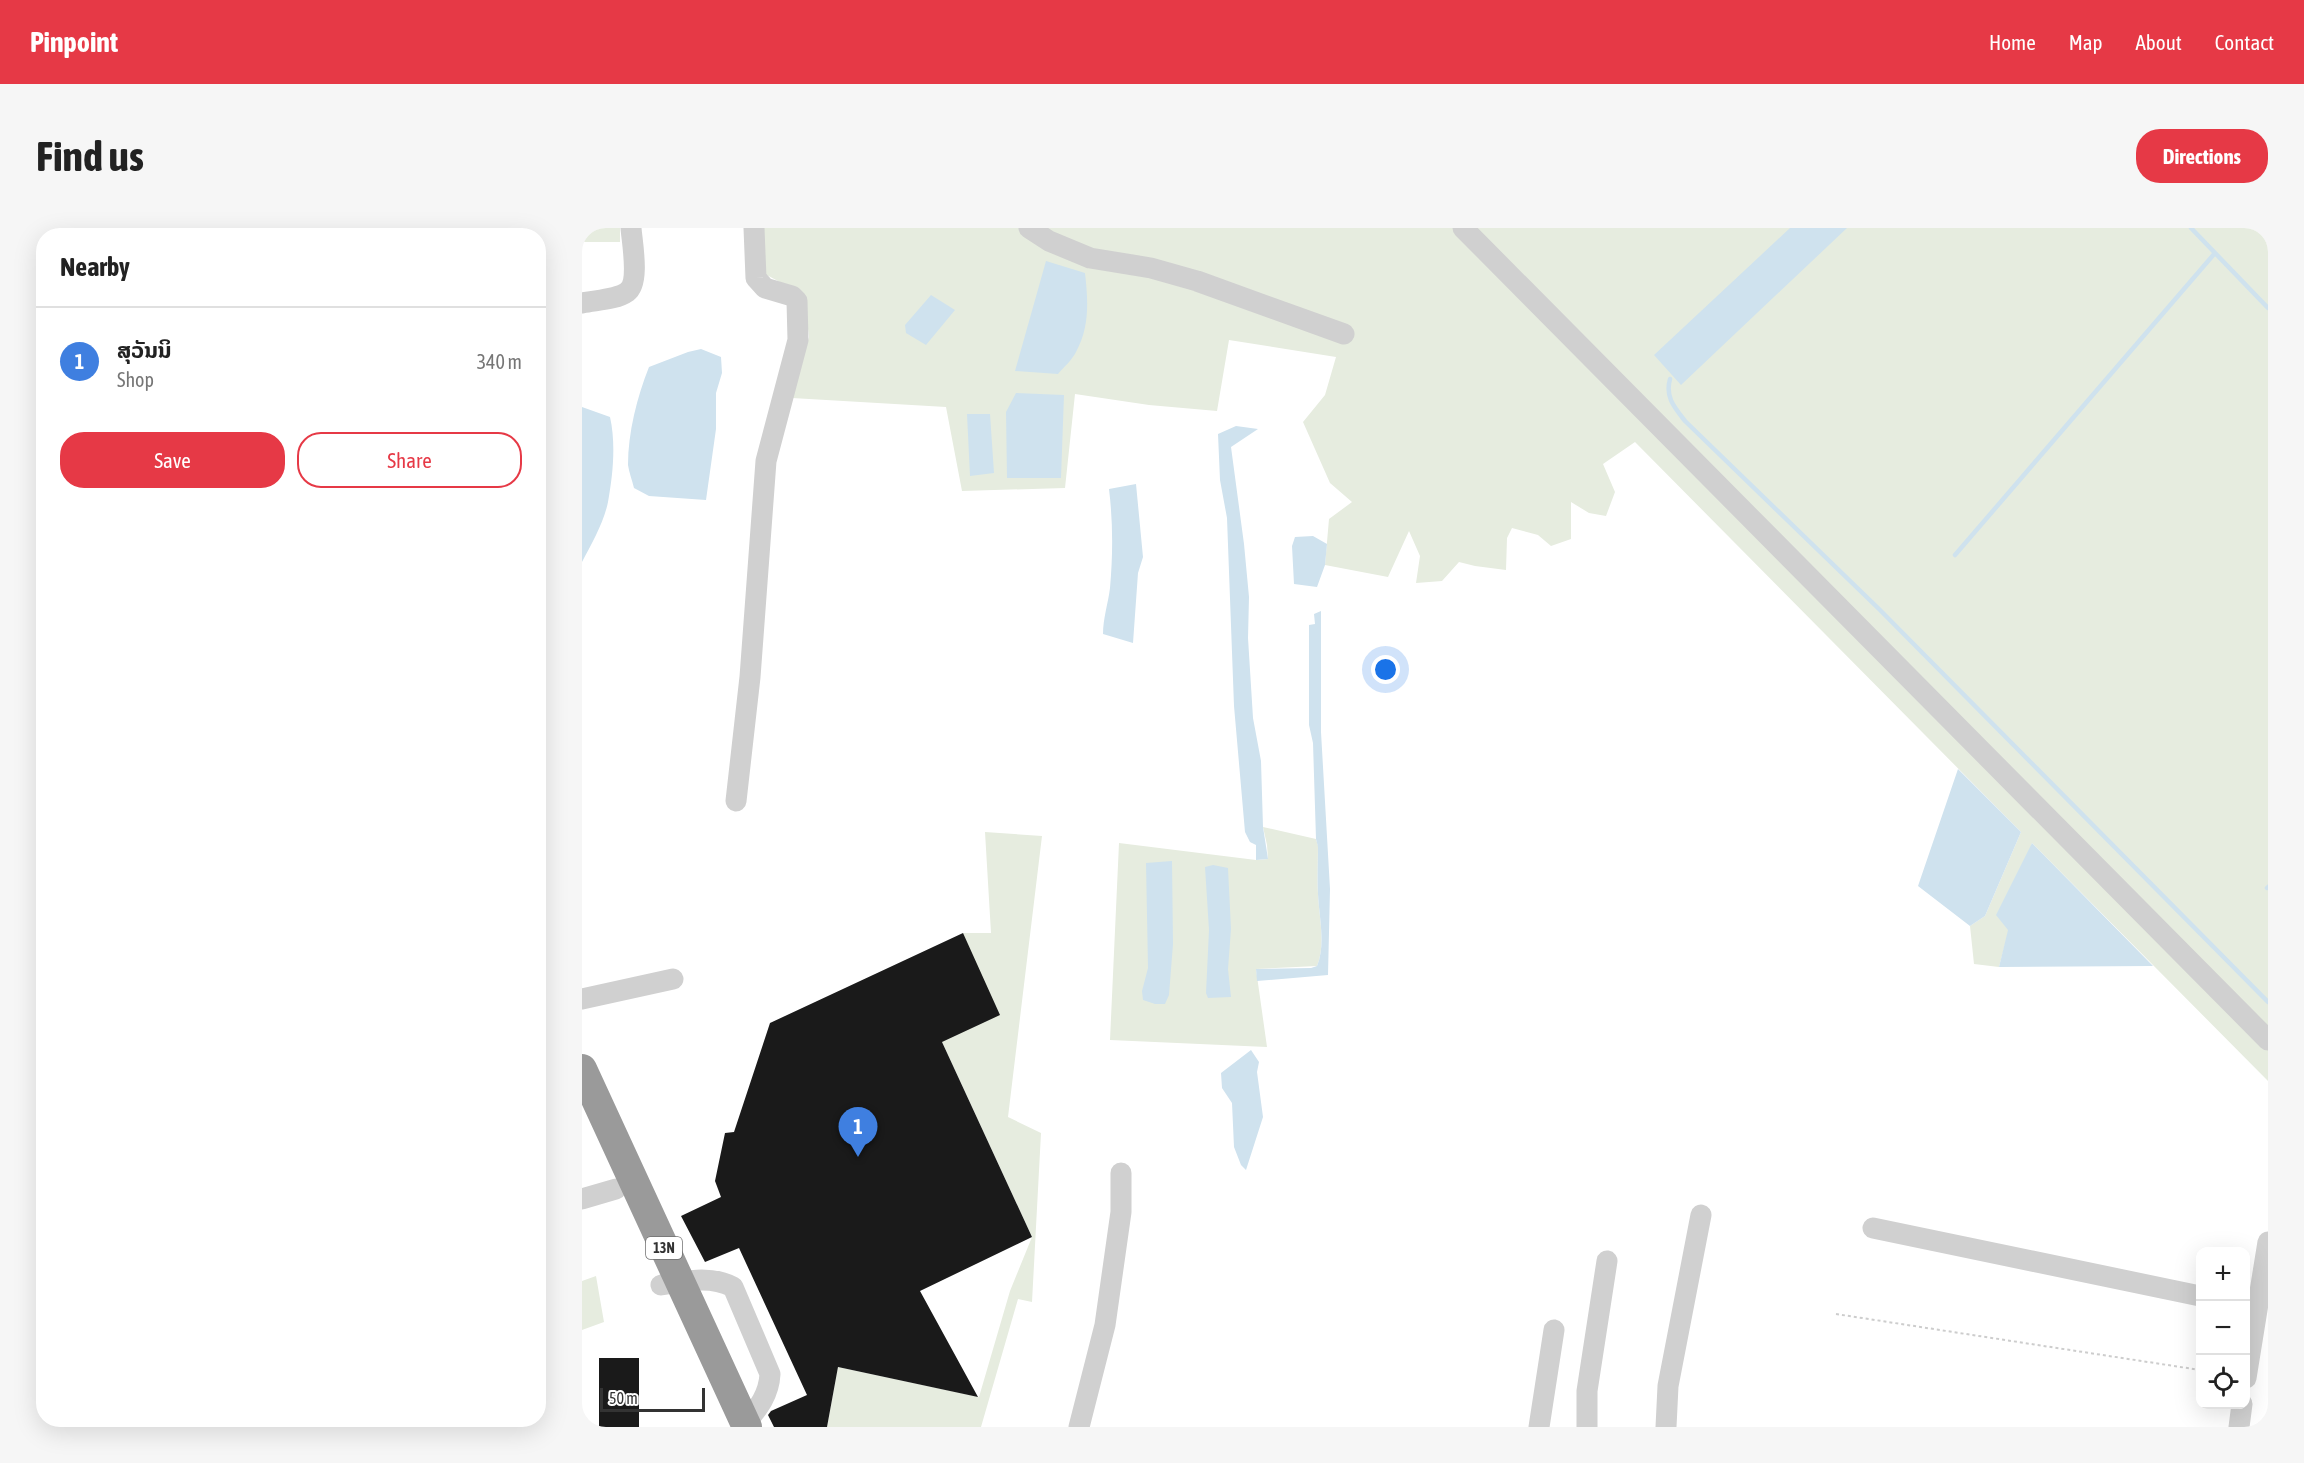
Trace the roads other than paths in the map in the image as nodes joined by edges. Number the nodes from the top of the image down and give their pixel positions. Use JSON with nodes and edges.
{"nodes":[{"id":1,"x":631,"y":228,"type":"edge"},
{"id":2,"x":754,"y":228,"type":"edge"},
{"id":3,"x":1029,"y":228,"type":"edge"},
{"id":4,"x":1463,"y":228,"type":"edge"},
{"id":5,"x":582,"y":303,"type":"edge"},
{"id":6,"x":1344,"y":334,"type":"dead end"},
{"id":7,"x":736,"y":801,"type":"dead end"},
{"id":8,"x":673,"y":978,"type":"dead end"},
{"id":9,"x":582,"y":999,"type":"edge"},
{"id":10,"x":2268,"y":1040,"type":"edge"},
{"id":11,"x":582,"y":1069,"type":"edge"},
{"id":12,"x":582,"y":1115,"type":"edge"},
{"id":13,"x":1121,"y":1173,"type":"dead end"},
{"id":14,"x":616,"y":1189,"type":"junction"},
{"id":15,"x":582,"y":1199,"type":"edge"},
{"id":16,"x":1701,"y":1215,"type":"dead end"},
{"id":17,"x":1873,"y":1228,"type":"dead end"},
{"id":18,"x":2268,"y":1242,"type":"edge"},
{"id":19,"x":1607,"y":1261,"type":"dead end"},
{"id":20,"x":671,"y":1284,"type":"junction"},
{"id":21,"x":2196,"y":1295,"type":"edge"},
{"id":22,"x":2252,"y":1304,"type":"edge"},
{"id":23,"x":1554,"y":1330,"type":"dead end"},
{"id":24,"x":2248,"y":1355,"type":"edge"},
{"id":25,"x":2241,"y":1409,"type":"edge"},
{"id":26,"x":739,"y":1426,"type":"edge"},
{"id":27,"x":1078,"y":1427,"type":"edge"},
{"id":28,"x":1539,"y":1427,"type":"edge"},
{"id":29,"x":1587,"y":1427,"type":"edge"},
{"id":30,"x":1666,"y":1427,"type":"edge"},
{"id":31,"x":2239,"y":1427,"type":"edge"}],
"edges":[{"from":1,"to":5,"type":"street"},
{"from":2,"to":7,"type":"street"},
{"from":3,"to":6,"type":"street"},
{"from":4,"to":10,"type":"street"},
{"from":8,"to":9,"type":"street"},
{"from":11,"to":20,"type":"highway","number":"13N"},
{"from":12,"to":14,"type":"highway","number":"13N"},
{"from":13,"to":27,"type":"street"},
{"from":14,"to":15,"type":"street"},
{"from":14,"to":20,"type":"highway","number":"13N"},
{"from":16,"to":30,"type":"street"},
{"from":17,"to":21,"type":"street"},
{"from":18,"to":22,"type":"street"},
{"from":19,"to":29,"type":"street"},
{"from":20,"to":26,"type":"highway","number":"13N"},
{"from":20,"to":26,"type":"street"},
{"from":22,"to":24,"type":"street"},
{"from":23,"to":28,"type":"street"},
{"from":25,"to":31,"type":"street"}]}
